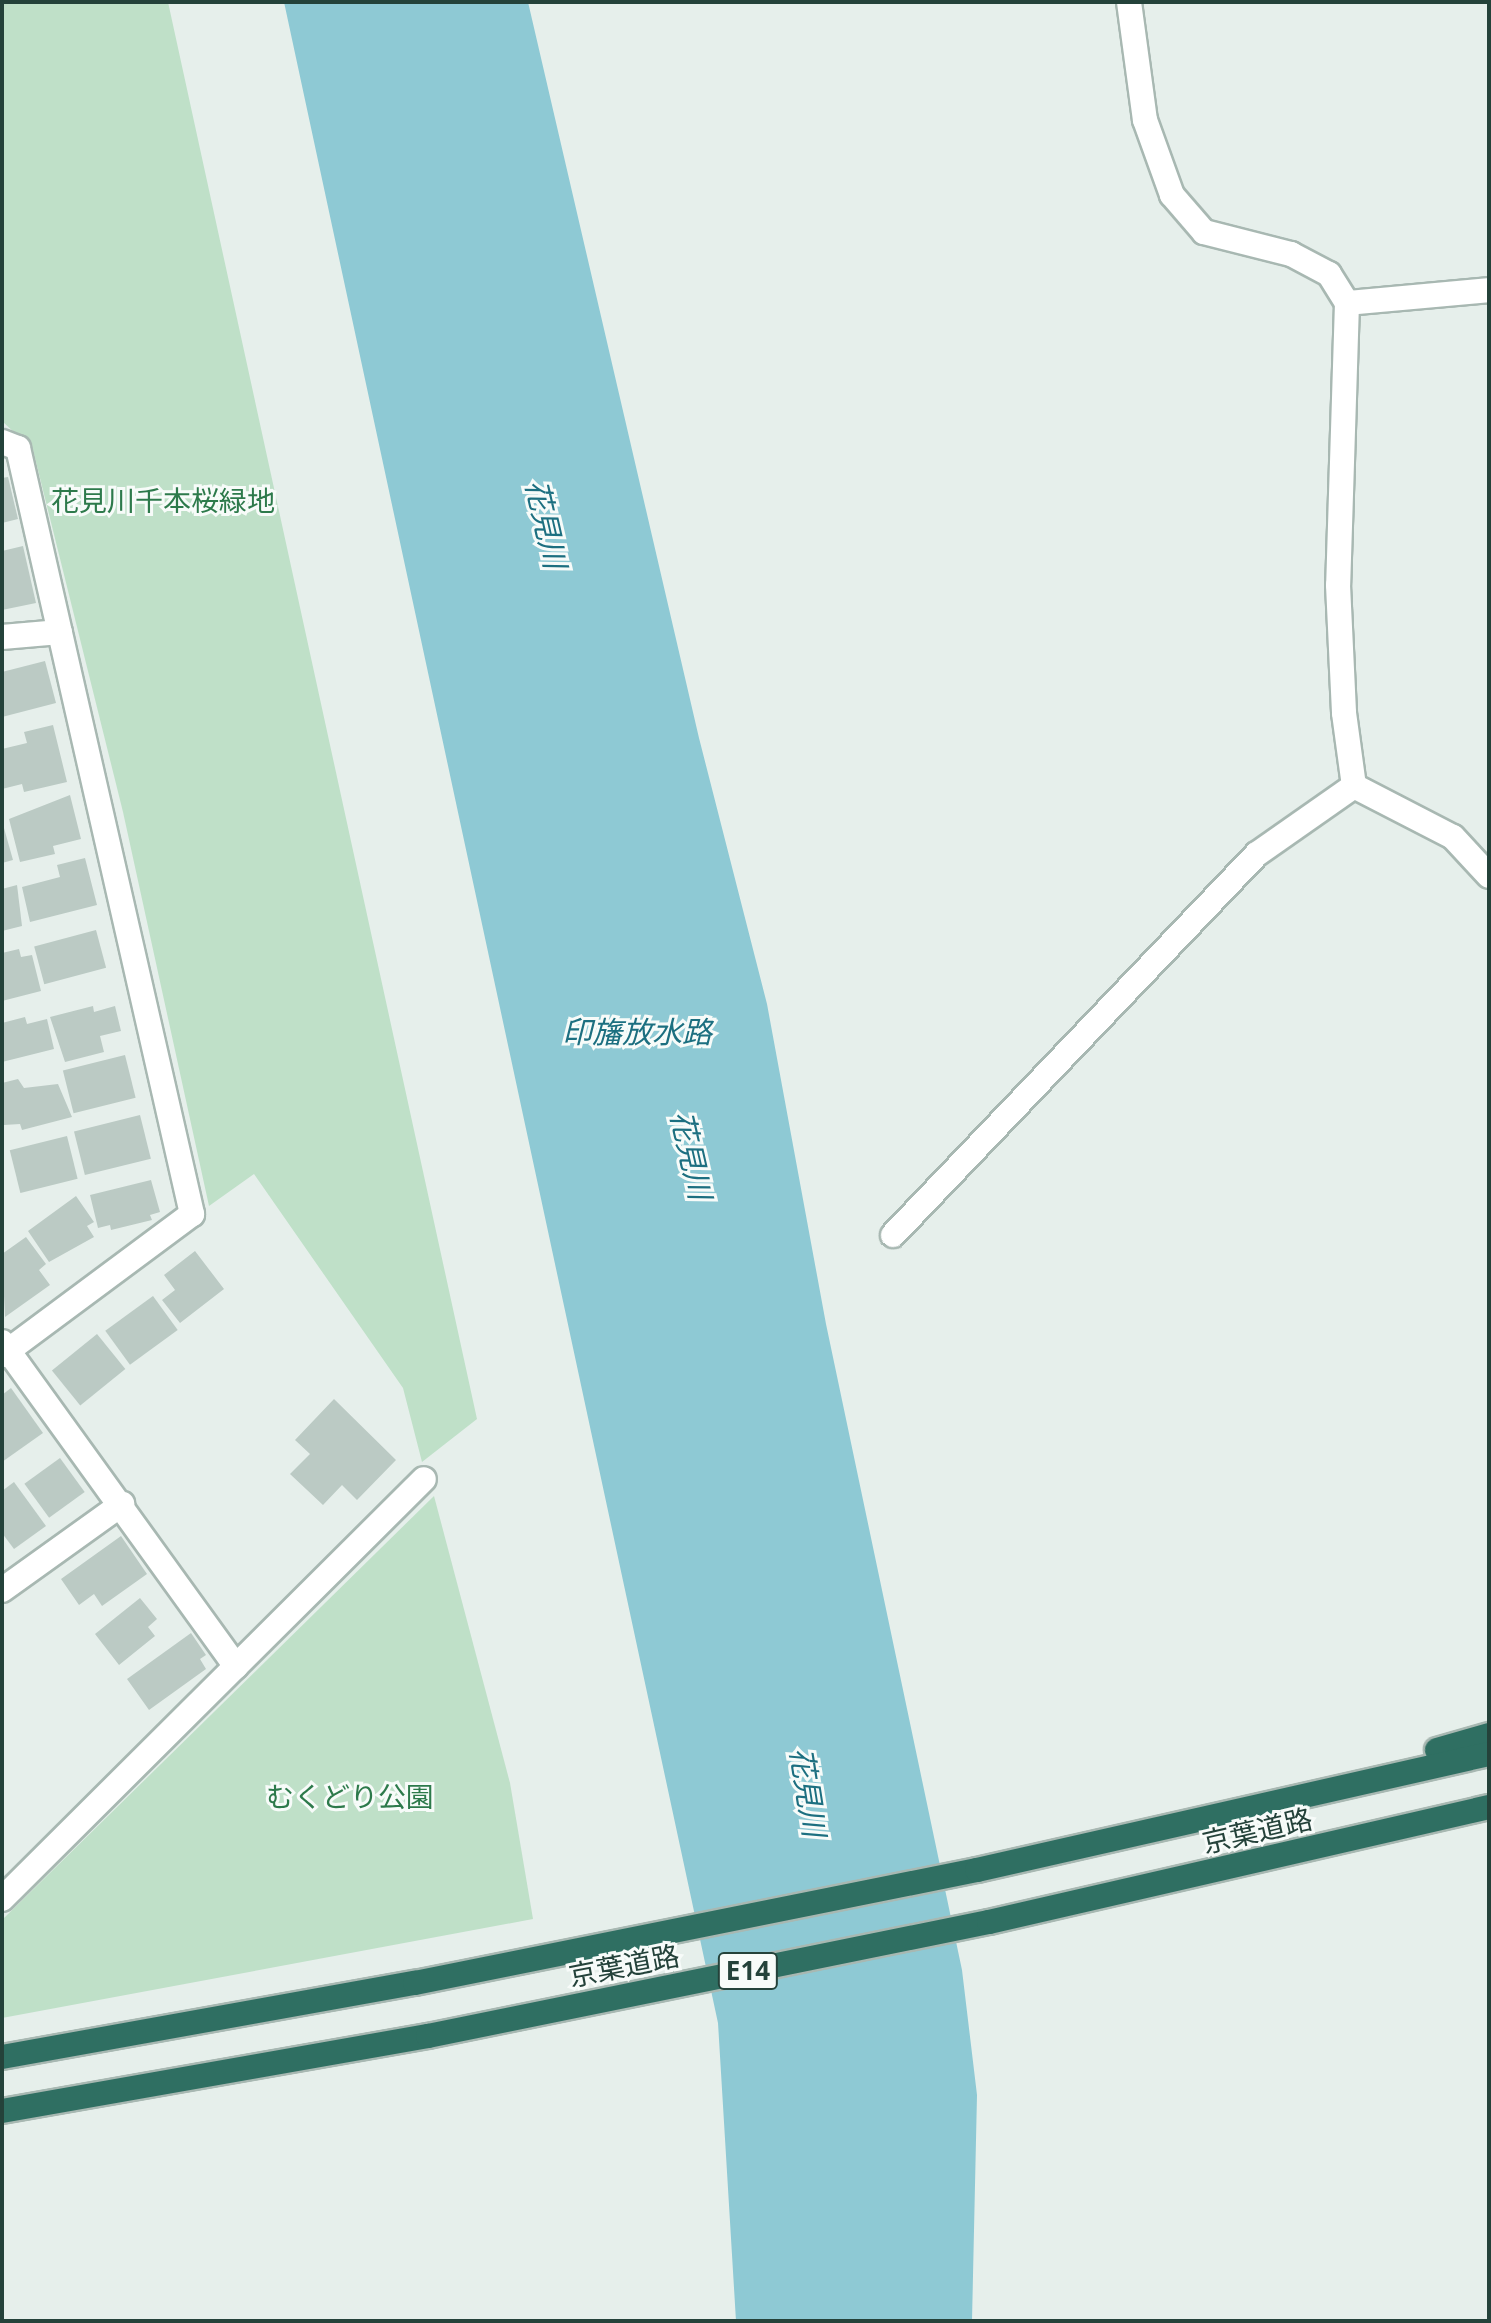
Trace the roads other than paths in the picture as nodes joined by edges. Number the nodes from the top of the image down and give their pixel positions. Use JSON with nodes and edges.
{"nodes":[{"id":1,"x":1129,"y":2,"type":"edge"},
{"id":2,"x":1489,"y":290,"type":"edge"},
{"id":3,"x":1347,"y":303,"type":"junction"},
{"id":4,"x":2,"y":442,"type":"edge"},
{"id":5,"x":60,"y":632,"type":"junction"},
{"id":6,"x":2,"y":637,"type":"edge"},
{"id":7,"x":1354,"y":786,"type":"junction"},
{"id":8,"x":1489,"y":876,"type":"edge"},
{"id":9,"x":893,"y":1235,"type":"dead end"},
{"id":10,"x":4,"y":1349,"type":"edge"},
{"id":11,"x":424,"y":1479,"type":"dead end"},
{"id":12,"x":122,"y":1504,"type":"junction"},
{"id":13,"x":2,"y":1590,"type":"edge"},
{"id":14,"x":236,"y":1666,"type":"junction"},
{"id":15,"x":1489,"y":1735,"type":"edge"},
{"id":16,"x":1489,"y":1754,"type":"edge"},
{"id":17,"x":1489,"y":1807,"type":"edge"},
{"id":18,"x":1489,"y":1824,"type":"edge"},
{"id":19,"x":1174,"y":1826,"type":"junction"},
{"id":20,"x":1185,"y":1878,"type":"junction"},
{"id":21,"x":2,"y":1899,"type":"edge"},
{"id":22,"x":2,"y":2057,"type":"edge"},
{"id":23,"x":2,"y":2111,"type":"edge"}],
"edges":[{"from":1,"to":3,"type":"street"},
{"from":2,"to":3,"type":"street"},
{"from":3,"to":7,"type":"street"},
{"from":4,"to":5,"type":"street"},
{"from":5,"to":6,"type":"street"},
{"from":5,"to":10,"type":"street"},
{"from":7,"to":8,"type":"street"},
{"from":7,"to":9,"type":"street"},
{"from":10,"to":12,"type":"street"},
{"from":11,"to":14,"type":"street"},
{"from":12,"to":13,"type":"street"},
{"from":12,"to":14,"type":"street"},
{"from":14,"to":21,"type":"street"},
{"from":15,"to":19,"type":"highway"},
{"from":16,"to":19,"type":"highway","name":"京葉道路","number":"E14"},
{"from":17,"to":20,"type":"highway","name":"京葉道路","number":"E14"},
{"from":18,"to":20,"type":"highway"},
{"from":19,"to":22,"type":"highway","name":"京葉道路","number":"E14"},
{"from":20,"to":23,"type":"highway","name":"京葉道路","number":"E14"}]}
